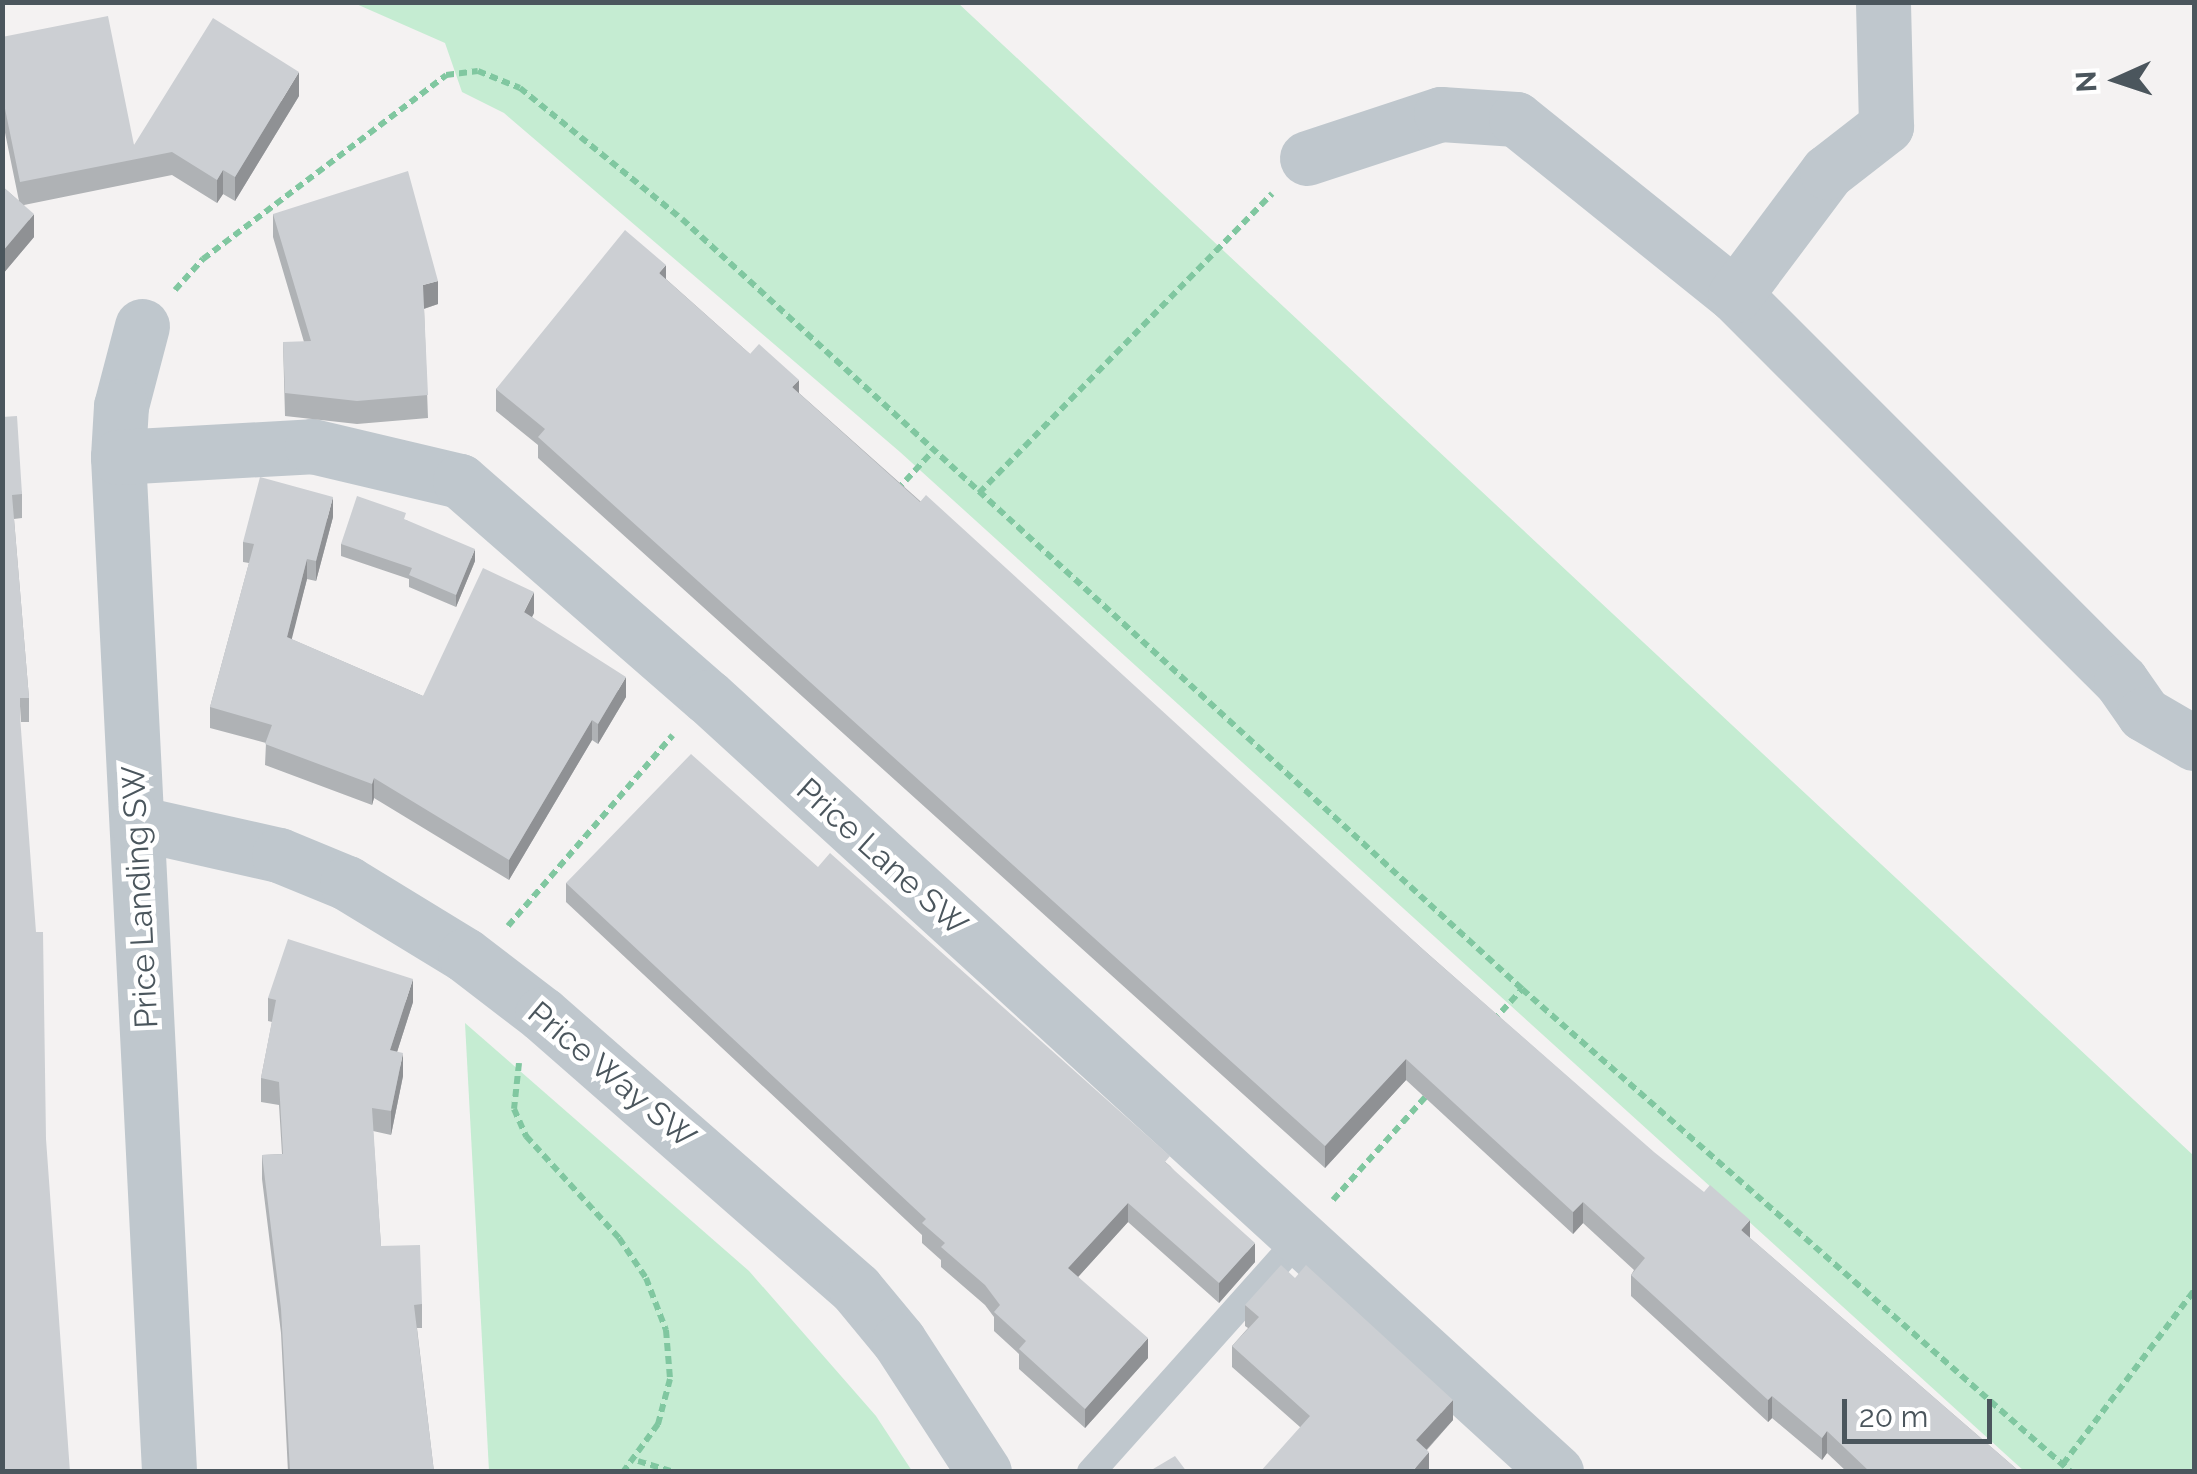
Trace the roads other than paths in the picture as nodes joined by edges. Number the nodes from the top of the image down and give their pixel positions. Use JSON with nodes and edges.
{"nodes":[{"id":1,"x":1883,"y":2,"type":"edge"},
{"id":2,"x":1308,"y":158,"type":"road end"},
{"id":3,"x":1735,"y":295,"type":"junction"},
{"id":4,"x":142,"y":326,"type":"road end"},
{"id":5,"x":118,"y":458,"type":"junction"},
{"id":6,"x":2194,"y":744,"type":"edge"},
{"id":7,"x":137,"y":823,"type":"junction"},
{"id":8,"x":1300,"y":1238,"type":"junction"},
{"id":9,"x":1552,"y":1470,"type":"edge"},
{"id":10,"x":170,"y":1472,"type":"edge"},
{"id":11,"x":984,"y":1472,"type":"edge"},
{"id":12,"x":1091,"y":1472,"type":"edge"}],
"edges":[{"from":1,"to":3,"type":"street"},
{"from":2,"to":3,"type":"street"},
{"from":3,"to":6,"type":"street"},
{"from":4,"to":5,"type":"street","name":"Price Landing SW"},
{"from":5,"to":7,"type":"street","name":"Price Landing SW"},
{"from":5,"to":8,"type":"street","name":"Price Lane SW"},
{"from":7,"to":10,"type":"street","name":"Price Landing SW"},
{"from":7,"to":11,"type":"street","name":"Price Way SW"},
{"from":8,"to":9,"type":"street","name":"Price Lane SW"},
{"from":8,"to":12,"type":"lane"}]}
